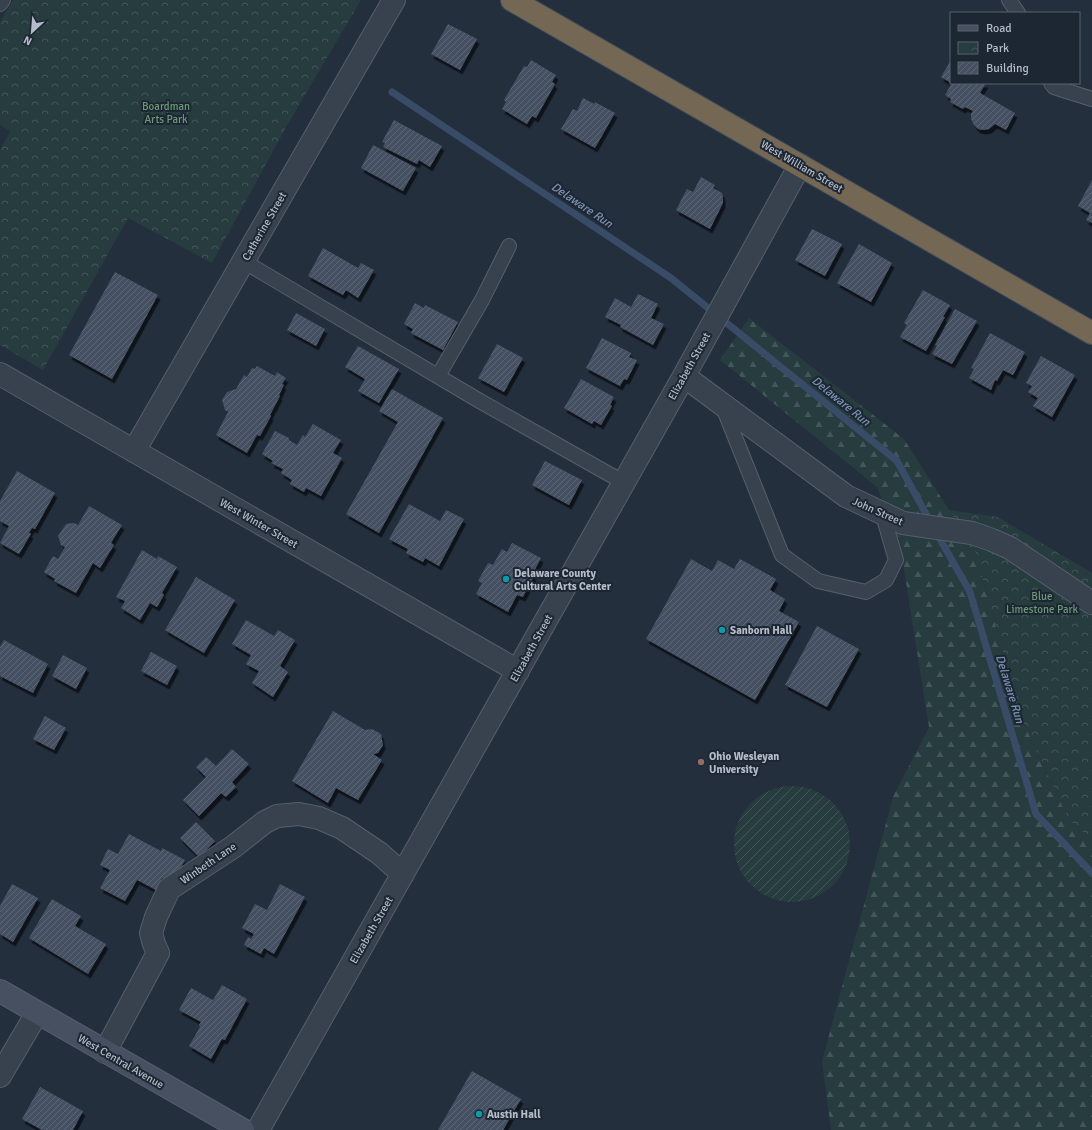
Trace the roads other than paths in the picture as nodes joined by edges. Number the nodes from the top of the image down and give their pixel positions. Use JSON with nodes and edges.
{"nodes":[{"id":1,"x":3,"y":0,"type":"edge"},
{"id":2,"x":394,"y":0,"type":"edge"},
{"id":3,"x":512,"y":0,"type":"edge"},
{"id":4,"x":1009,"y":0,"type":"edge"},
{"id":5,"x":0,"y":4,"type":"edge"},
{"id":6,"x":1017,"y":12,"type":"edge"},
{"id":7,"x":1052,"y":84,"type":"edge"},
{"id":8,"x":1092,"y":99,"type":"edge"},
{"id":9,"x":800,"y":165,"type":"junction"},
{"id":10,"x":509,"y":246,"type":"dead end"},
{"id":11,"x":244,"y":261,"type":"junction"},
{"id":12,"x":1092,"y":333,"type":"edge"},
{"id":13,"x":0,"y":374,"type":"edge"},
{"id":14,"x":438,"y":376,"type":"junction"},
{"id":15,"x":684,"y":376,"type":"junction"},
{"id":16,"x":722,"y":405,"type":"junction"},
{"id":17,"x":134,"y":451,"type":"junction"},
{"id":18,"x":623,"y":482,"type":"junction"},
{"id":19,"x":883,"y":515,"type":"junction"},
{"id":20,"x":1092,"y":603,"type":"edge"},
{"id":21,"x":518,"y":671,"type":"junction"},
{"id":22,"x":403,"y":874,"type":"junction"},
{"id":23,"x":0,"y":991,"type":"edge"},
{"id":24,"x":37,"y":1012,"type":"junction"},
{"id":25,"x":105,"y":1052,"type":"junction"},
{"id":26,"x":0,"y":1076,"type":"edge"},
{"id":27,"x":243,"y":1130,"type":"edge"},
{"id":28,"x":258,"y":1130,"type":"edge"}],
"edges":[{"from":1,"to":5,"type":"lane"},
{"from":2,"to":11,"type":"street","name":"Catherine Street"},
{"from":3,"to":9,"type":"highway","name":"West William Street"},
{"from":4,"to":6,"type":"lane"},
{"from":7,"to":8,"type":"lane"},
{"from":9,"to":12,"type":"highway","name":"West William Street"},
{"from":9,"to":15,"type":"street","name":"Elizabeth Street"},
{"from":10,"to":14,"type":"lane"},
{"from":11,"to":14,"type":"lane"},
{"from":11,"to":17,"type":"street","name":"Catherine Street"},
{"from":13,"to":17,"type":"street","name":"West Winter Street"},
{"from":14,"to":18,"type":"lane"},
{"from":15,"to":16,"type":"street","name":"John Street"},
{"from":15,"to":18,"type":"street","name":"Elizabeth Street"},
{"from":16,"to":19,"type":"street","name":"John Street"},
{"from":16,"to":19,"type":"lane"},
{"from":17,"to":21,"type":"street","name":"West Winter Street"},
{"from":18,"to":21,"type":"street","name":"Elizabeth Street"},
{"from":19,"to":20,"type":"street","name":"John Street"},
{"from":21,"to":22,"type":"street","name":"Elizabeth Street"},
{"from":22,"to":25,"type":"street","name":"Winbeth Lane"},
{"from":22,"to":28,"type":"street","name":"Elizabeth Street"},
{"from":23,"to":24,"type":"main road","name":"West Central Avenue"},
{"from":24,"to":25,"type":"main road","name":"West Central Avenue"},
{"from":24,"to":26,"type":"street"},
{"from":25,"to":27,"type":"main road","name":"West Central Avenue"}]}
